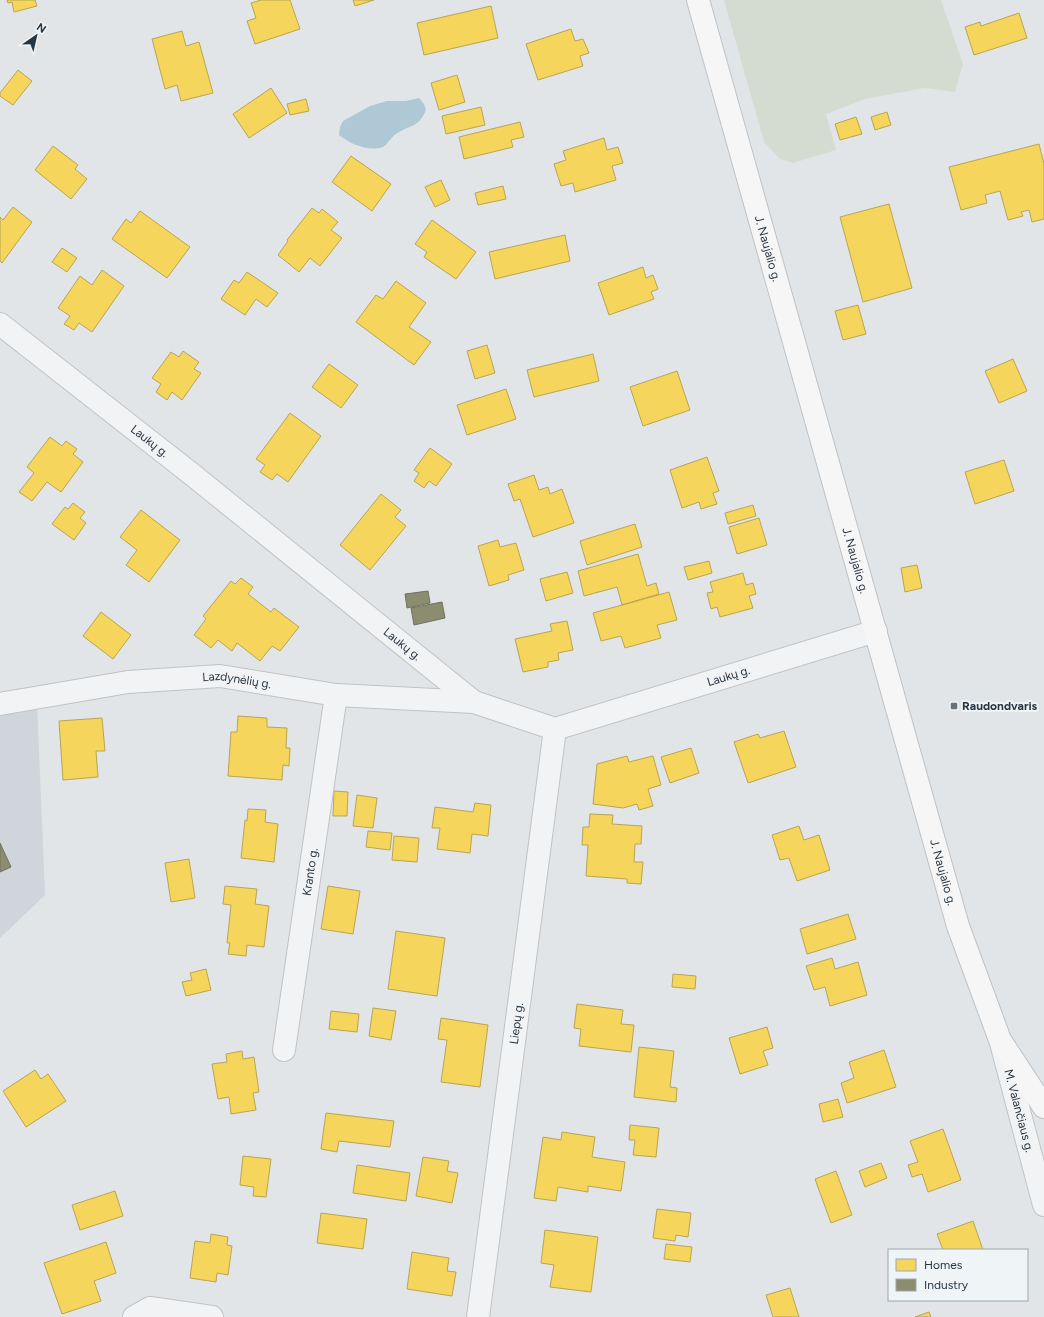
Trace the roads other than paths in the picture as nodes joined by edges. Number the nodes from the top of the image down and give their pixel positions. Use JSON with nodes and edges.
{"nodes":[{"id":1,"x":698,"y":0,"type":"edge"},
{"id":2,"x":0,"y":324,"type":"edge"},
{"id":3,"x":876,"y":631,"type":"junction"},
{"id":4,"x":336,"y":694,"type":"junction"},
{"id":5,"x":474,"y":702,"type":"junction"},
{"id":6,"x":0,"y":704,"type":"edge"},
{"id":7,"x":555,"y":729,"type":"junction"},
{"id":8,"x":1000,"y":1040,"type":"junction"},
{"id":9,"x":284,"y":1050,"type":"dead end"},
{"id":10,"x":1044,"y":1107,"type":"edge"},
{"id":11,"x":1044,"y":1205,"type":"edge"},
{"id":12,"x":134,"y":1317,"type":"edge"},
{"id":13,"x":212,"y":1317,"type":"edge"},
{"id":14,"x":478,"y":1317,"type":"edge"}],
"edges":[{"from":1,"to":3,"type":"main road","name":"J. Naujalio g."},
{"from":2,"to":5,"type":"street","name":"Laukų g."},
{"from":3,"to":7,"type":"street","name":"Laukų g."},
{"from":3,"to":8,"type":"main road","name":"J. Naujalio g."},
{"from":4,"to":5,"type":"street","name":"Lazdynėlių g."},
{"from":4,"to":6,"type":"street","name":"Lazdynėlių g."},
{"from":4,"to":9,"type":"street","name":"Kranto g."},
{"from":5,"to":7,"type":"street","name":"Laukų g."},
{"from":7,"to":14,"type":"street","name":"Liepų g."},
{"from":8,"to":10,"type":"main road","name":"J. Naujalio g."},
{"from":8,"to":11,"type":"street","name":"M. Valančiaus g."},
{"from":12,"to":13,"type":"street"}]}
